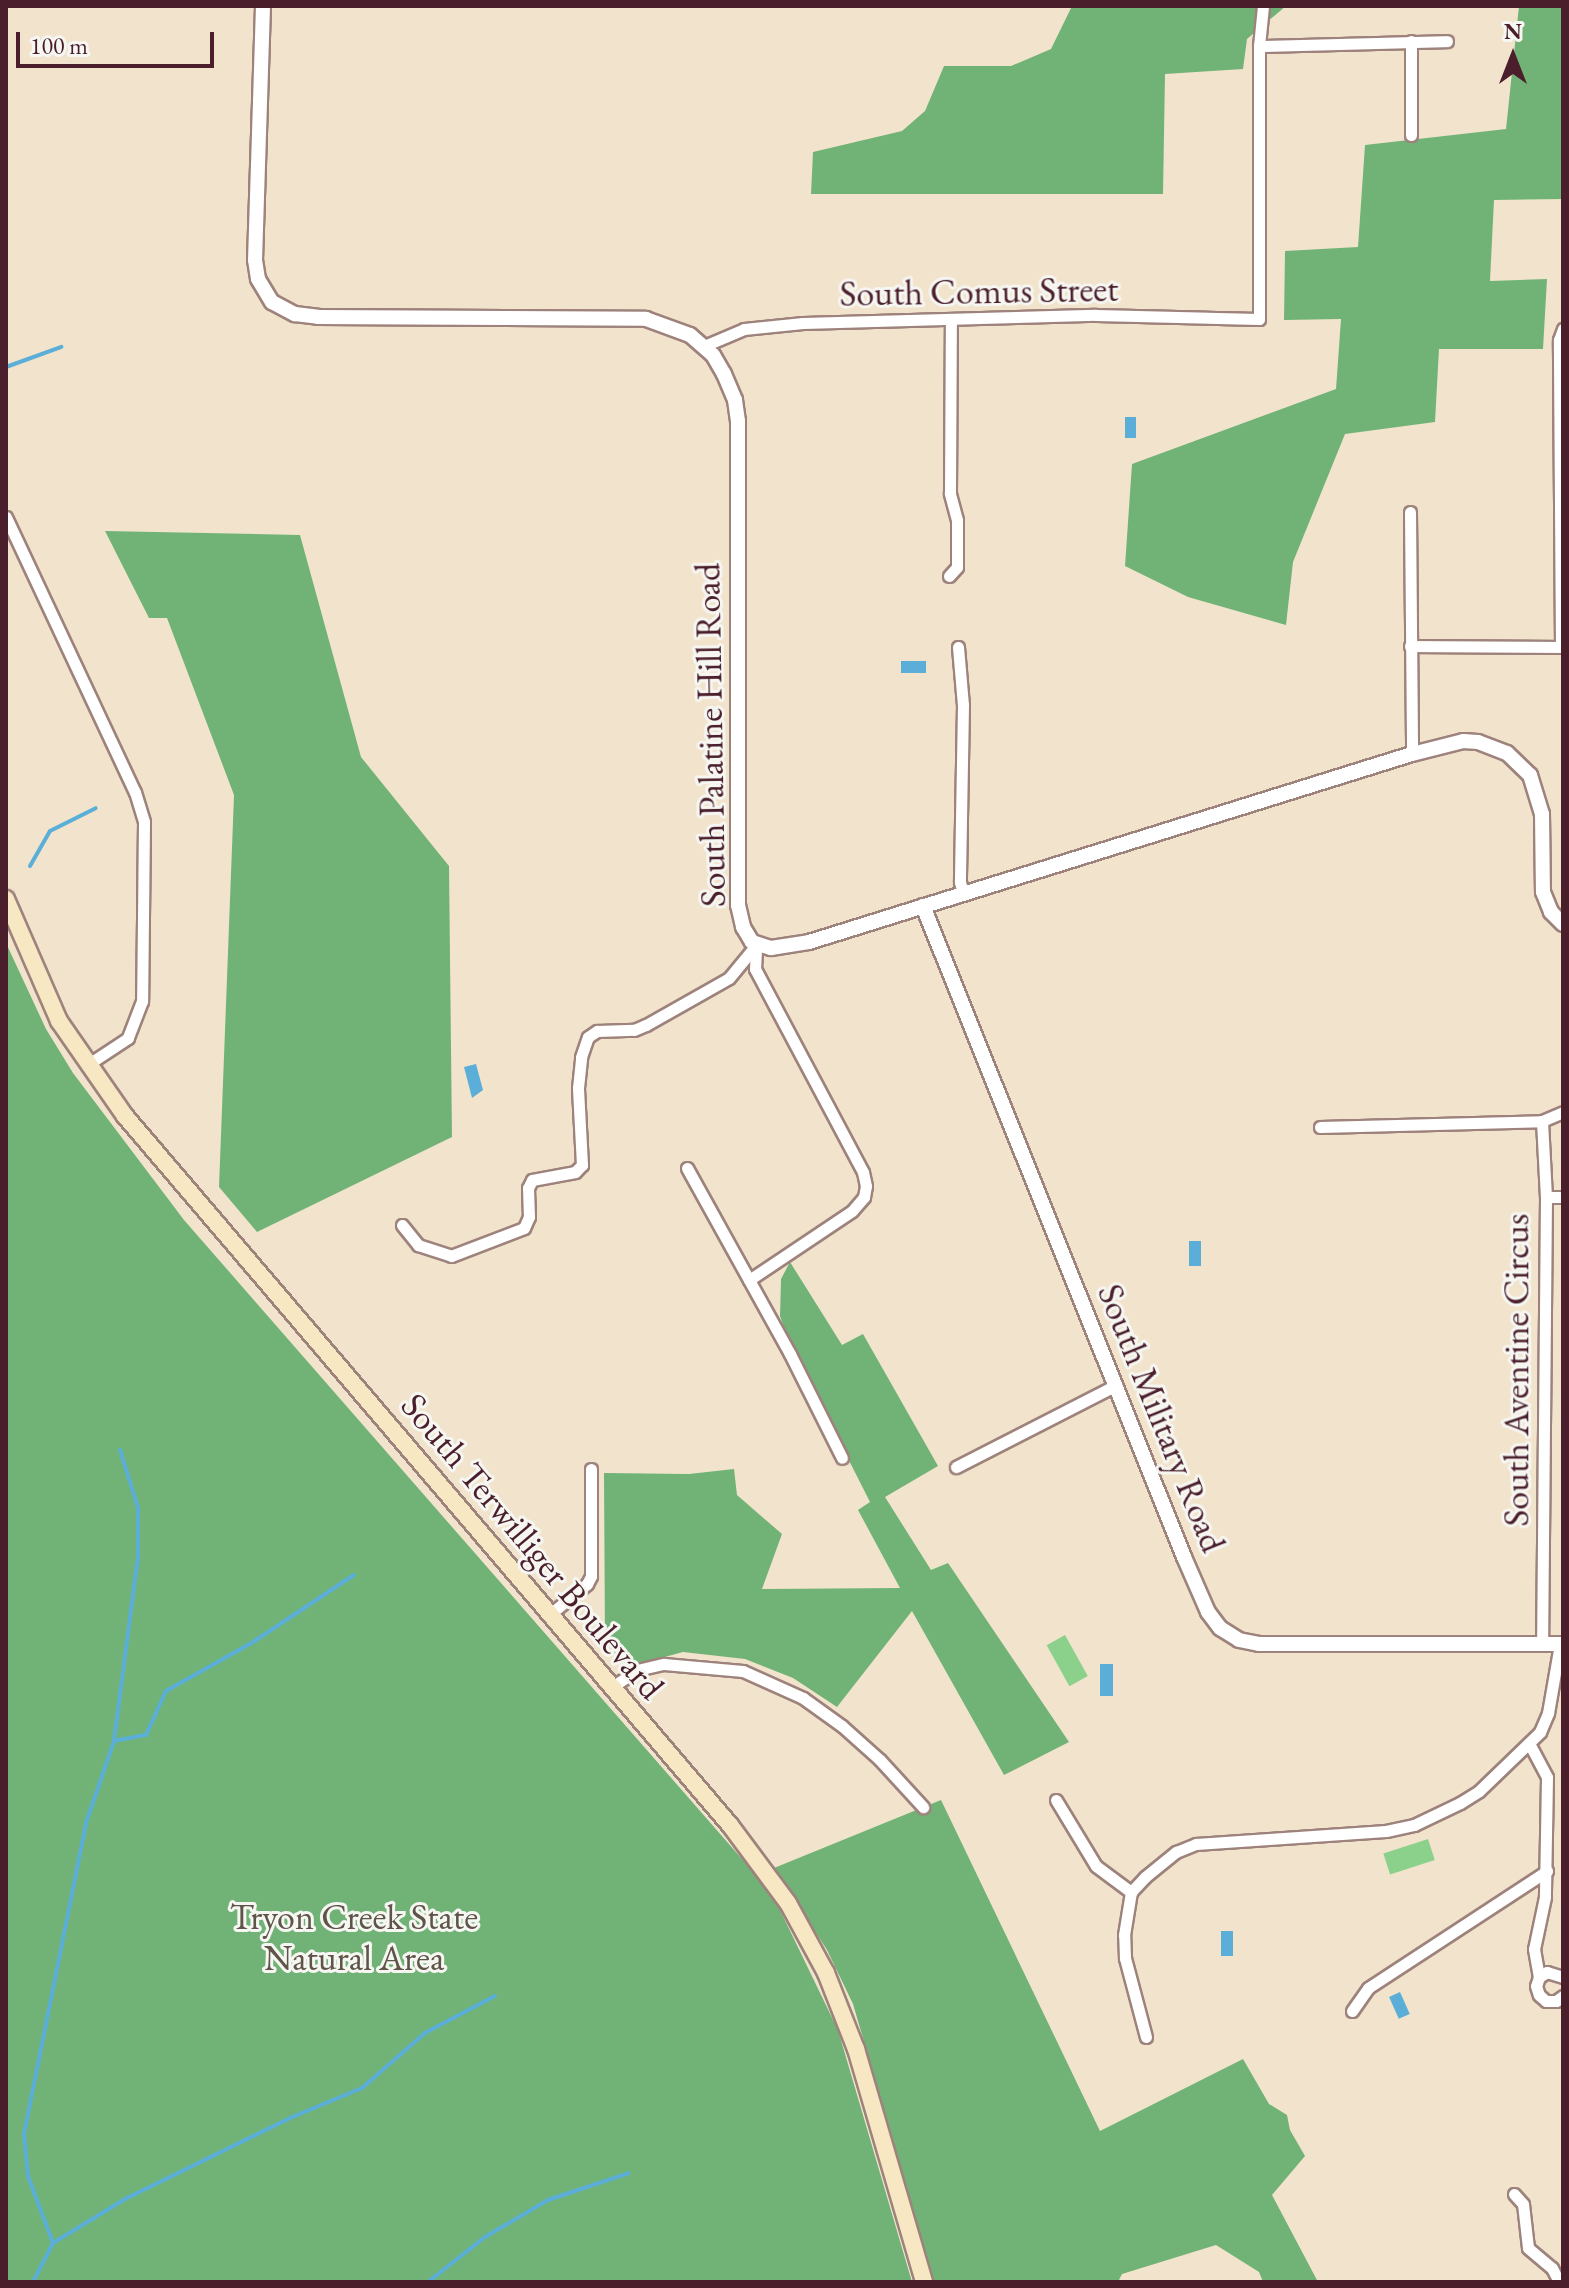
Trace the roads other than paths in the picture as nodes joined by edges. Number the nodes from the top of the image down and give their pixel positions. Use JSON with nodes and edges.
{"nodes":[{"id":1,"x":263,"y":6,"type":"edge"},
{"id":2,"x":1263,"y":6,"type":"edge"},
{"id":3,"x":1411,"y":41,"type":"junction"},
{"id":4,"x":1447,"y":41,"type":"dead end"},
{"id":5,"x":1259,"y":46,"type":"junction"},
{"id":6,"x":1411,"y":135,"type":"dead end"},
{"id":7,"x":951,"y":319,"type":"junction"},
{"id":8,"x":1563,"y":329,"type":"edge"},
{"id":9,"x":704,"y":346,"type":"junction"},
{"id":10,"x":1410,"y":512,"type":"dead end"},
{"id":11,"x":6,"y":517,"type":"edge"},
{"id":12,"x":949,"y":576,"type":"dead end"},
{"id":13,"x":1410,"y":646,"type":"junction"},
{"id":14,"x":958,"y":647,"type":"dead end"},
{"id":15,"x":1412,"y":754,"type":"junction"},
{"id":16,"x":963,"y":893,"type":"junction"},
{"id":17,"x":6,"y":899,"type":"edge"},
{"id":18,"x":923,"y":906,"type":"junction"},
{"id":19,"x":1563,"y":924,"type":"edge"},
{"id":20,"x":757,"y":944,"type":"junction"},
{"id":21,"x":87,"y":1065,"type":"junction"},
{"id":22,"x":1563,"y":1112,"type":"edge"},
{"id":23,"x":1542,"y":1121,"type":"junction"},
{"id":24,"x":1320,"y":1127,"type":"dead end"},
{"id":25,"x":687,"y":1168,"type":"dead end"},
{"id":26,"x":1546,"y":1197,"type":"junction"},
{"id":27,"x":1563,"y":1197,"type":"edge"},
{"id":28,"x":402,"y":1225,"type":"dead end"},
{"id":29,"x":749,"y":1280,"type":"junction"},
{"id":30,"x":1116,"y":1385,"type":"junction"},
{"id":31,"x":842,"y":1458,"type":"dead end"},
{"id":32,"x":956,"y":1467,"type":"dead end"},
{"id":33,"x":591,"y":1469,"type":"dead end"},
{"id":34,"x":549,"y":1615,"type":"junction"},
{"id":35,"x":1542,"y":1644,"type":"junction"},
{"id":36,"x":1562,"y":1644,"type":"edge"},
{"id":37,"x":612,"y":1687,"type":"junction"},
{"id":38,"x":1530,"y":1745,"type":"junction"},
{"id":39,"x":1056,"y":1800,"type":"dead end"},
{"id":40,"x":923,"y":1807,"type":"dead end"},
{"id":41,"x":1547,"y":1855,"type":"junction"},
{"id":42,"x":1563,"y":1855,"type":"edge"},
{"id":43,"x":1547,"y":1871,"type":"junction"},
{"id":44,"x":1131,"y":1892,"type":"junction"},
{"id":45,"x":1539,"y":1977,"type":"junction"},
{"id":46,"x":1563,"y":1977,"type":"edge"},
{"id":47,"x":1563,"y":1996,"type":"edge"},
{"id":48,"x":1352,"y":2011,"type":"dead end"},
{"id":49,"x":1146,"y":2037,"type":"dead end"},
{"id":50,"x":1514,"y":2194,"type":"dead end"},
{"id":51,"x":924,"y":2282,"type":"edge"},
{"id":52,"x":1559,"y":2282,"type":"edge"}],
"edges":[{"from":1,"to":9,"type":"street","name":"South Palatine Hill Road"},
{"from":2,"to":5,"type":"street"},
{"from":3,"to":4,"type":"street"},
{"from":3,"to":5,"type":"street"},
{"from":3,"to":6,"type":"street"},
{"from":5,"to":7,"type":"street","name":"South Comus Street"},
{"from":7,"to":9,"type":"street","name":"South Comus Street"},
{"from":7,"to":12,"type":"street"},
{"from":8,"to":13,"type":"street"},
{"from":9,"to":20,"type":"street","name":"South Palatine Hill Road"},
{"from":10,"to":13,"type":"street"},
{"from":11,"to":21,"type":"street"},
{"from":13,"to":15,"type":"street"},
{"from":14,"to":16,"type":"street"},
{"from":15,"to":16,"type":"street","name":"South Palatine Hill Road"},
{"from":15,"to":19,"type":"street","name":"South Palatine Hill Road"},
{"from":16,"to":18,"type":"street","name":"South Palatine Hill Road"},
{"from":17,"to":21,"type":"main road","name":"South Terwilliger Boulevard"},
{"from":18,"to":20,"type":"street","name":"South Palatine Hill Road"},
{"from":18,"to":30,"type":"street","name":"South Military Road"},
{"from":20,"to":28,"type":"street"},
{"from":20,"to":29,"type":"street"},
{"from":21,"to":34,"type":"main road","name":"South Terwilliger Boulevard"},
{"from":22,"to":23,"type":"street"},
{"from":23,"to":24,"type":"street"},
{"from":23,"to":26,"type":"street","name":"South Aventine Circus"},
{"from":25,"to":29,"type":"street"},
{"from":26,"to":27,"type":"street"},
{"from":26,"to":35,"type":"street","name":"South Aventine Circus"},
{"from":29,"to":31,"type":"street"},
{"from":30,"to":32,"type":"street"},
{"from":30,"to":35,"type":"street","name":"South Military Road"},
{"from":33,"to":34,"type":"street"},
{"from":34,"to":37,"type":"main road","name":"South Terwilliger Boulevard"},
{"from":35,"to":36,"type":"street","name":"South Military Road"},
{"from":36,"to":38,"type":"street"},
{"from":37,"to":40,"type":"street"},
{"from":37,"to":51,"type":"main road","name":"South Terwilliger Boulevard"},
{"from":38,"to":41,"type":"street"},
{"from":38,"to":44,"type":"street"},
{"from":39,"to":44,"type":"street"},
{"from":41,"to":42,"type":"street"},
{"from":41,"to":43,"type":"street"},
{"from":43,"to":45,"type":"street"},
{"from":43,"to":48,"type":"street"},
{"from":44,"to":49,"type":"street"},
{"from":45,"to":46,"type":"street"},
{"from":45,"to":47,"type":"street"},
{"from":50,"to":52,"type":"street"}]}
